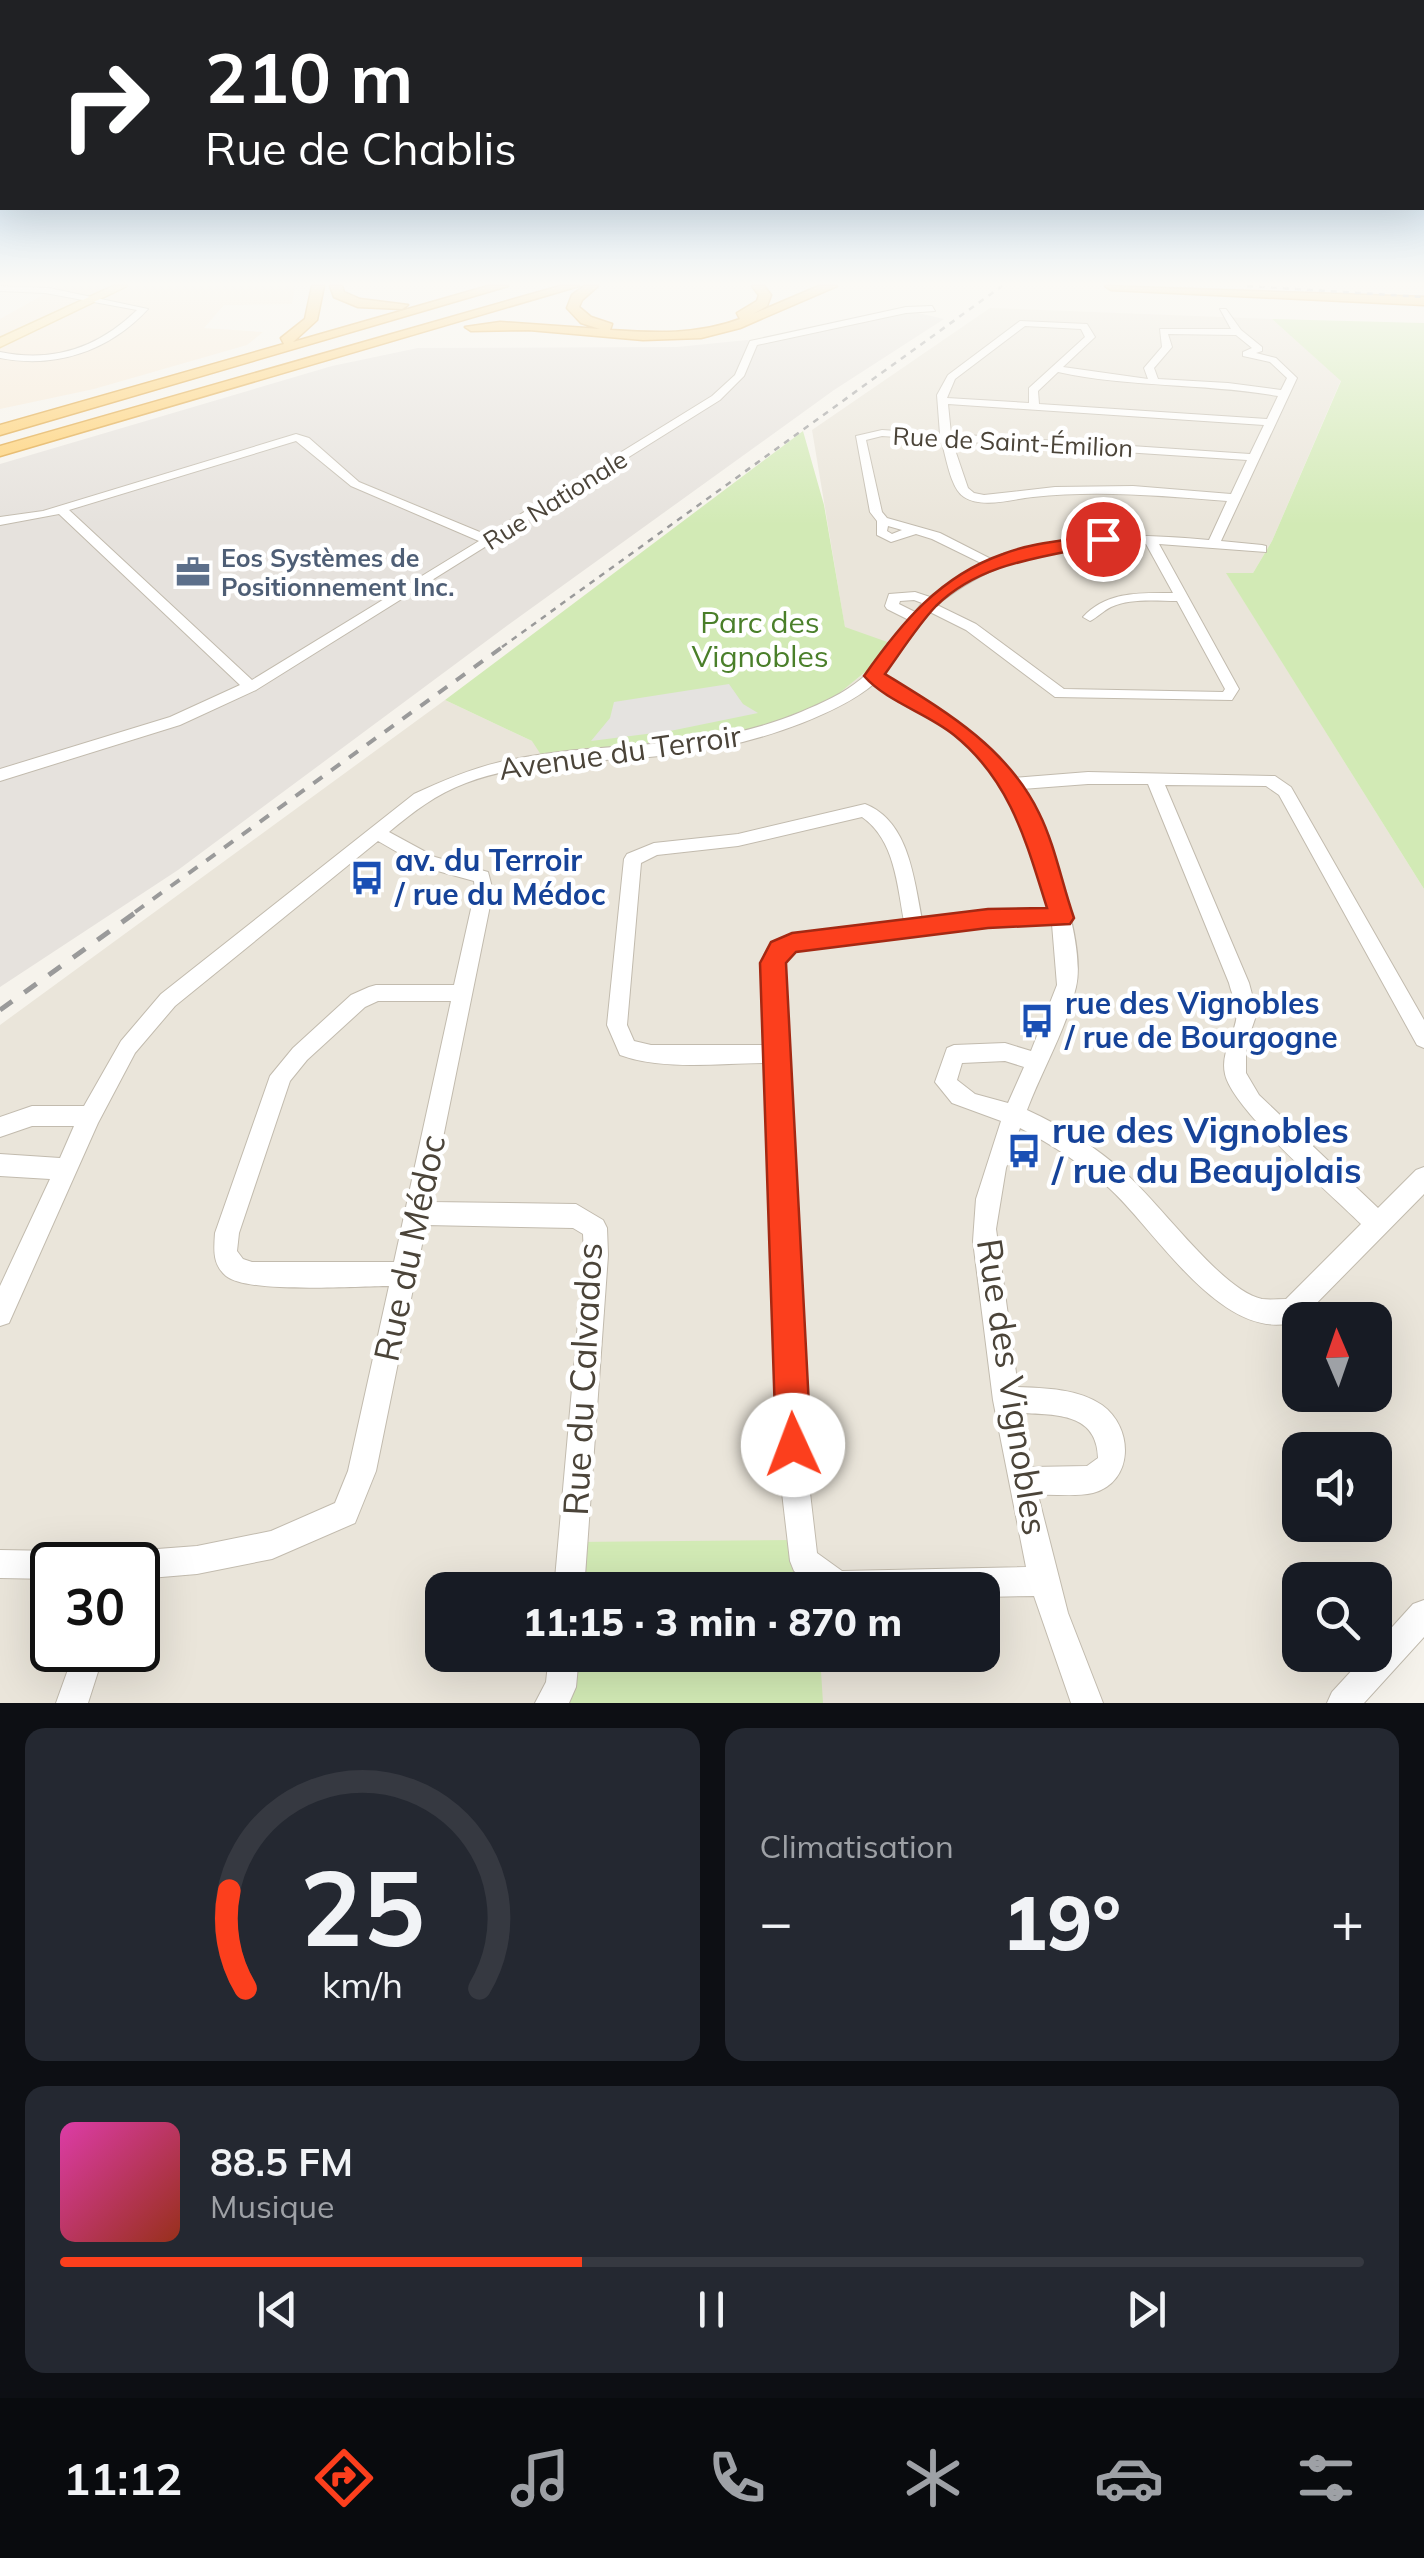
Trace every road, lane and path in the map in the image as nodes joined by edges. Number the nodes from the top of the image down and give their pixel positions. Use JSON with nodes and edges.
{"nodes":[{"id":1,"x":224,"y":365,"type":"edge"},
{"id":2,"x":243,"y":365,"type":"edge"},
{"id":3,"x":248,"y":365,"type":"edge"},
{"id":4,"x":285,"y":365,"type":"edge"},
{"id":5,"x":744,"y":365,"type":"edge"},
{"id":6,"x":966,"y":365,"type":"edge"},
{"id":7,"x":1058,"y":365,"type":"edge"},
{"id":8,"x":1151,"y":365,"type":"edge"},
{"id":9,"x":1279,"y":365,"type":"edge"},
{"id":10,"x":306,"y":366,"type":"edge"},
{"id":11,"x":1055,"y":368,"type":"junction"},
{"id":12,"x":1154,"y":380,"type":"junction"},
{"id":13,"x":191,"y":382,"type":"junction"},
{"id":14,"x":1286,"y":394,"type":"junction"},
{"id":15,"x":943,"y":401,"type":"junction"},
{"id":16,"x":1034,"y":406,"type":"junction"},
{"id":17,"x":1270,"y":422,"type":"junction"},
{"id":18,"x":0,"y":430,"type":"edge"},
{"id":19,"x":946,"y":438,"type":"junction"},
{"id":20,"x":0,"y":450,"type":"edge"},
{"id":21,"x":1252,"y":458,"type":"junction"},
{"id":22,"x":1232,"y":498,"type":"junction"},
{"id":23,"x":60,"y":509,"type":"junction"},
{"id":24,"x":0,"y":521,"type":"edge"},
{"id":25,"x":1150,"y":540,"type":"junction"},
{"id":26,"x":490,"y":541,"type":"junction"},
{"id":27,"x":1213,"y":544,"type":"junction"},
{"id":28,"x":1262,"y":549,"type":"dead end"},
{"id":29,"x":992,"y":564,"type":"junction"},
{"id":30,"x":1181,"y":597,"type":"junction"},
{"id":31,"x":930,"y":604,"type":"junction"},
{"id":32,"x":1090,"y":617,"type":"dead end"},
{"id":33,"x":918,"y":618,"type":"junction"},
{"id":34,"x":874,"y":676,"type":"junction"},
{"id":35,"x":251,"y":686,"type":"junction"},
{"id":36,"x":0,"y":775,"type":"edge"},
{"id":37,"x":1154,"y":779,"type":"junction"},
{"id":38,"x":1010,"y":784,"type":"junction"},
{"id":39,"x":375,"y":832,"type":"junction"},
{"id":40,"x":1062,"y":918,"type":"junction"},
{"id":41,"x":914,"y":926,"type":"junction"},
{"id":42,"x":464,"y":993,"type":"junction"},
{"id":43,"x":1424,"y":1040,"type":"edge"},
{"id":44,"x":778,"y":1054,"type":"junction"},
{"id":45,"x":1035,"y":1060,"type":"junction"},
{"id":46,"x":90,"y":1116,"type":"junction"},
{"id":47,"x":1016,"y":1116,"type":"junction"},
{"id":48,"x":0,"y":1127,"type":"edge"},
{"id":49,"x":0,"y":1165,"type":"edge"},
{"id":50,"x":68,"y":1169,"type":"junction"},
{"id":51,"x":1424,"y":1178,"type":"edge"},
{"id":52,"x":417,"y":1214,"type":"junction"},
{"id":53,"x":1376,"y":1222,"type":"junction"},
{"id":54,"x":404,"y":1274,"type":"junction"},
{"id":55,"x":0,"y":1314,"type":"edge"},
{"id":56,"x":1006,"y":1400,"type":"junction"},
{"id":57,"x":1022,"y":1481,"type":"junction"},
{"id":58,"x":160,"y":1563,"type":"edge"},
{"id":59,"x":0,"y":1564,"type":"edge"},
{"id":60,"x":30,"y":1565,"type":"edge"},
{"id":61,"x":570,"y":1572,"type":"edge"},
{"id":62,"x":1045,"y":1581,"type":"junction"},
{"id":63,"x":1424,"y":1615,"type":"edge"},
{"id":64,"x":83,"y":1672,"type":"edge"},
{"id":65,"x":562,"y":1672,"type":"edge"},
{"id":66,"x":72,"y":1703,"type":"edge"},
{"id":67,"x":552,"y":1703,"type":"edge"},
{"id":68,"x":1087,"y":1703,"type":"edge"},
{"id":69,"x":1343,"y":1703,"type":"edge"}],
"edges":[{"from":1,"to":18,"type":"highway"},
{"from":2,"to":13,"type":"highway"},
{"from":3,"to":13,"type":"highway"},
{"from":4,"to":20,"type":"highway"},
{"from":5,"to":26,"type":"street","name":"Rue Nationale"},
{"from":6,"to":15,"type":"street"},
{"from":7,"to":11,"type":"street"},
{"from":8,"to":12,"type":"street"},
{"from":9,"to":14,"type":"street"},
{"from":10,"to":20,"type":"highway"},
{"from":11,"to":12,"type":"street"},
{"from":11,"to":16,"type":"street"},
{"from":12,"to":14,"type":"street"},
{"from":13,"to":18,"type":"highway"},
{"from":14,"to":17,"type":"street"},
{"from":15,"to":16,"type":"street"},
{"from":15,"to":19,"type":"street"},
{"from":16,"to":17,"type":"street"},
{"from":17,"to":21,"type":"street"},
{"from":19,"to":21,"type":"street","name":"Rue de Saint-Émilion"},
{"from":19,"to":22,"type":"street"},
{"from":19,"to":29,"type":"street","name":"Rue de Saint-Émilion"},
{"from":21,"to":22,"type":"street"},
{"from":22,"to":27,"type":"street"},
{"from":23,"to":24,"type":"street"},
{"from":23,"to":26,"type":"street"},
{"from":23,"to":35,"type":"street"},
{"from":25,"to":27,"type":"street","name":"Avenue du Terroir"},
{"from":25,"to":29,"type":"street","name":"Avenue du Terroir"},
{"from":25,"to":30,"type":"street"},
{"from":26,"to":35,"type":"street","name":"Rue Nationale"},
{"from":27,"to":28,"type":"street","name":"Avenue du Terroir"},
{"from":29,"to":31,"type":"street","name":"Avenue du Terroir"},
{"from":30,"to":31,"type":"street"},
{"from":30,"to":32,"type":"street"},
{"from":31,"to":33,"type":"street","name":"Avenue du Terroir"},
{"from":31,"to":33,"type":"street"},
{"from":33,"to":34,"type":"street","name":"Avenue du Terroir"},
{"from":34,"to":38,"type":"street","name":"Rue des Vignobles"},
{"from":34,"to":39,"type":"street","name":"Avenue du Terroir"},
{"from":35,"to":36,"type":"street","name":"Rue Nationale"},
{"from":37,"to":38,"type":"street"},
{"from":37,"to":43,"type":"street"},
{"from":37,"to":53,"type":"street"},
{"from":38,"to":40,"type":"street","name":"Rue des Vignobles"},
{"from":39,"to":42,"type":"street","name":"Rue du Médoc"},
{"from":39,"to":46,"type":"street","name":"Avenue du Terroir"},
{"from":40,"to":41,"type":"street"},
{"from":40,"to":45,"type":"street","name":"Rue des Vignobles"},
{"from":41,"to":44,"type":"street"},
{"from":41,"to":44,"type":"street"},
{"from":42,"to":52,"type":"street","name":"Rue du Médoc"},
{"from":42,"to":54,"type":"street"},
{"from":44,"to":62,"type":"street"},
{"from":45,"to":47,"type":"street","name":"Rue des Vignobles"},
{"from":45,"to":47,"type":"street"},
{"from":46,"to":48,"type":"street"},
{"from":46,"to":50,"type":"street","name":"Avenue du Terroir"},
{"from":47,"to":53,"type":"street"},
{"from":47,"to":56,"type":"street","name":"Rue des Vignobles"},
{"from":49,"to":50,"type":"street"},
{"from":50,"to":55,"type":"street","name":"Avenue du Terroir"},
{"from":51,"to":53,"type":"street"},
{"from":52,"to":54,"type":"street","name":"Rue du Médoc"},
{"from":52,"to":61,"type":"street","name":"Rue du Calvados"},
{"from":54,"to":58,"type":"street","name":"Rue du Médoc"},
{"from":56,"to":57,"type":"street","name":"Rue des Vignobles"},
{"from":56,"to":57,"type":"street"},
{"from":57,"to":62,"type":"street","name":"Rue des Vignobles"},
{"from":59,"to":60,"type":"street"},
{"from":62,"to":68,"type":"street","name":"Rue des Vignobles"},
{"from":63,"to":69,"type":"street"},
{"from":64,"to":66,"type":"street"},
{"from":65,"to":67,"type":"street"}]}
